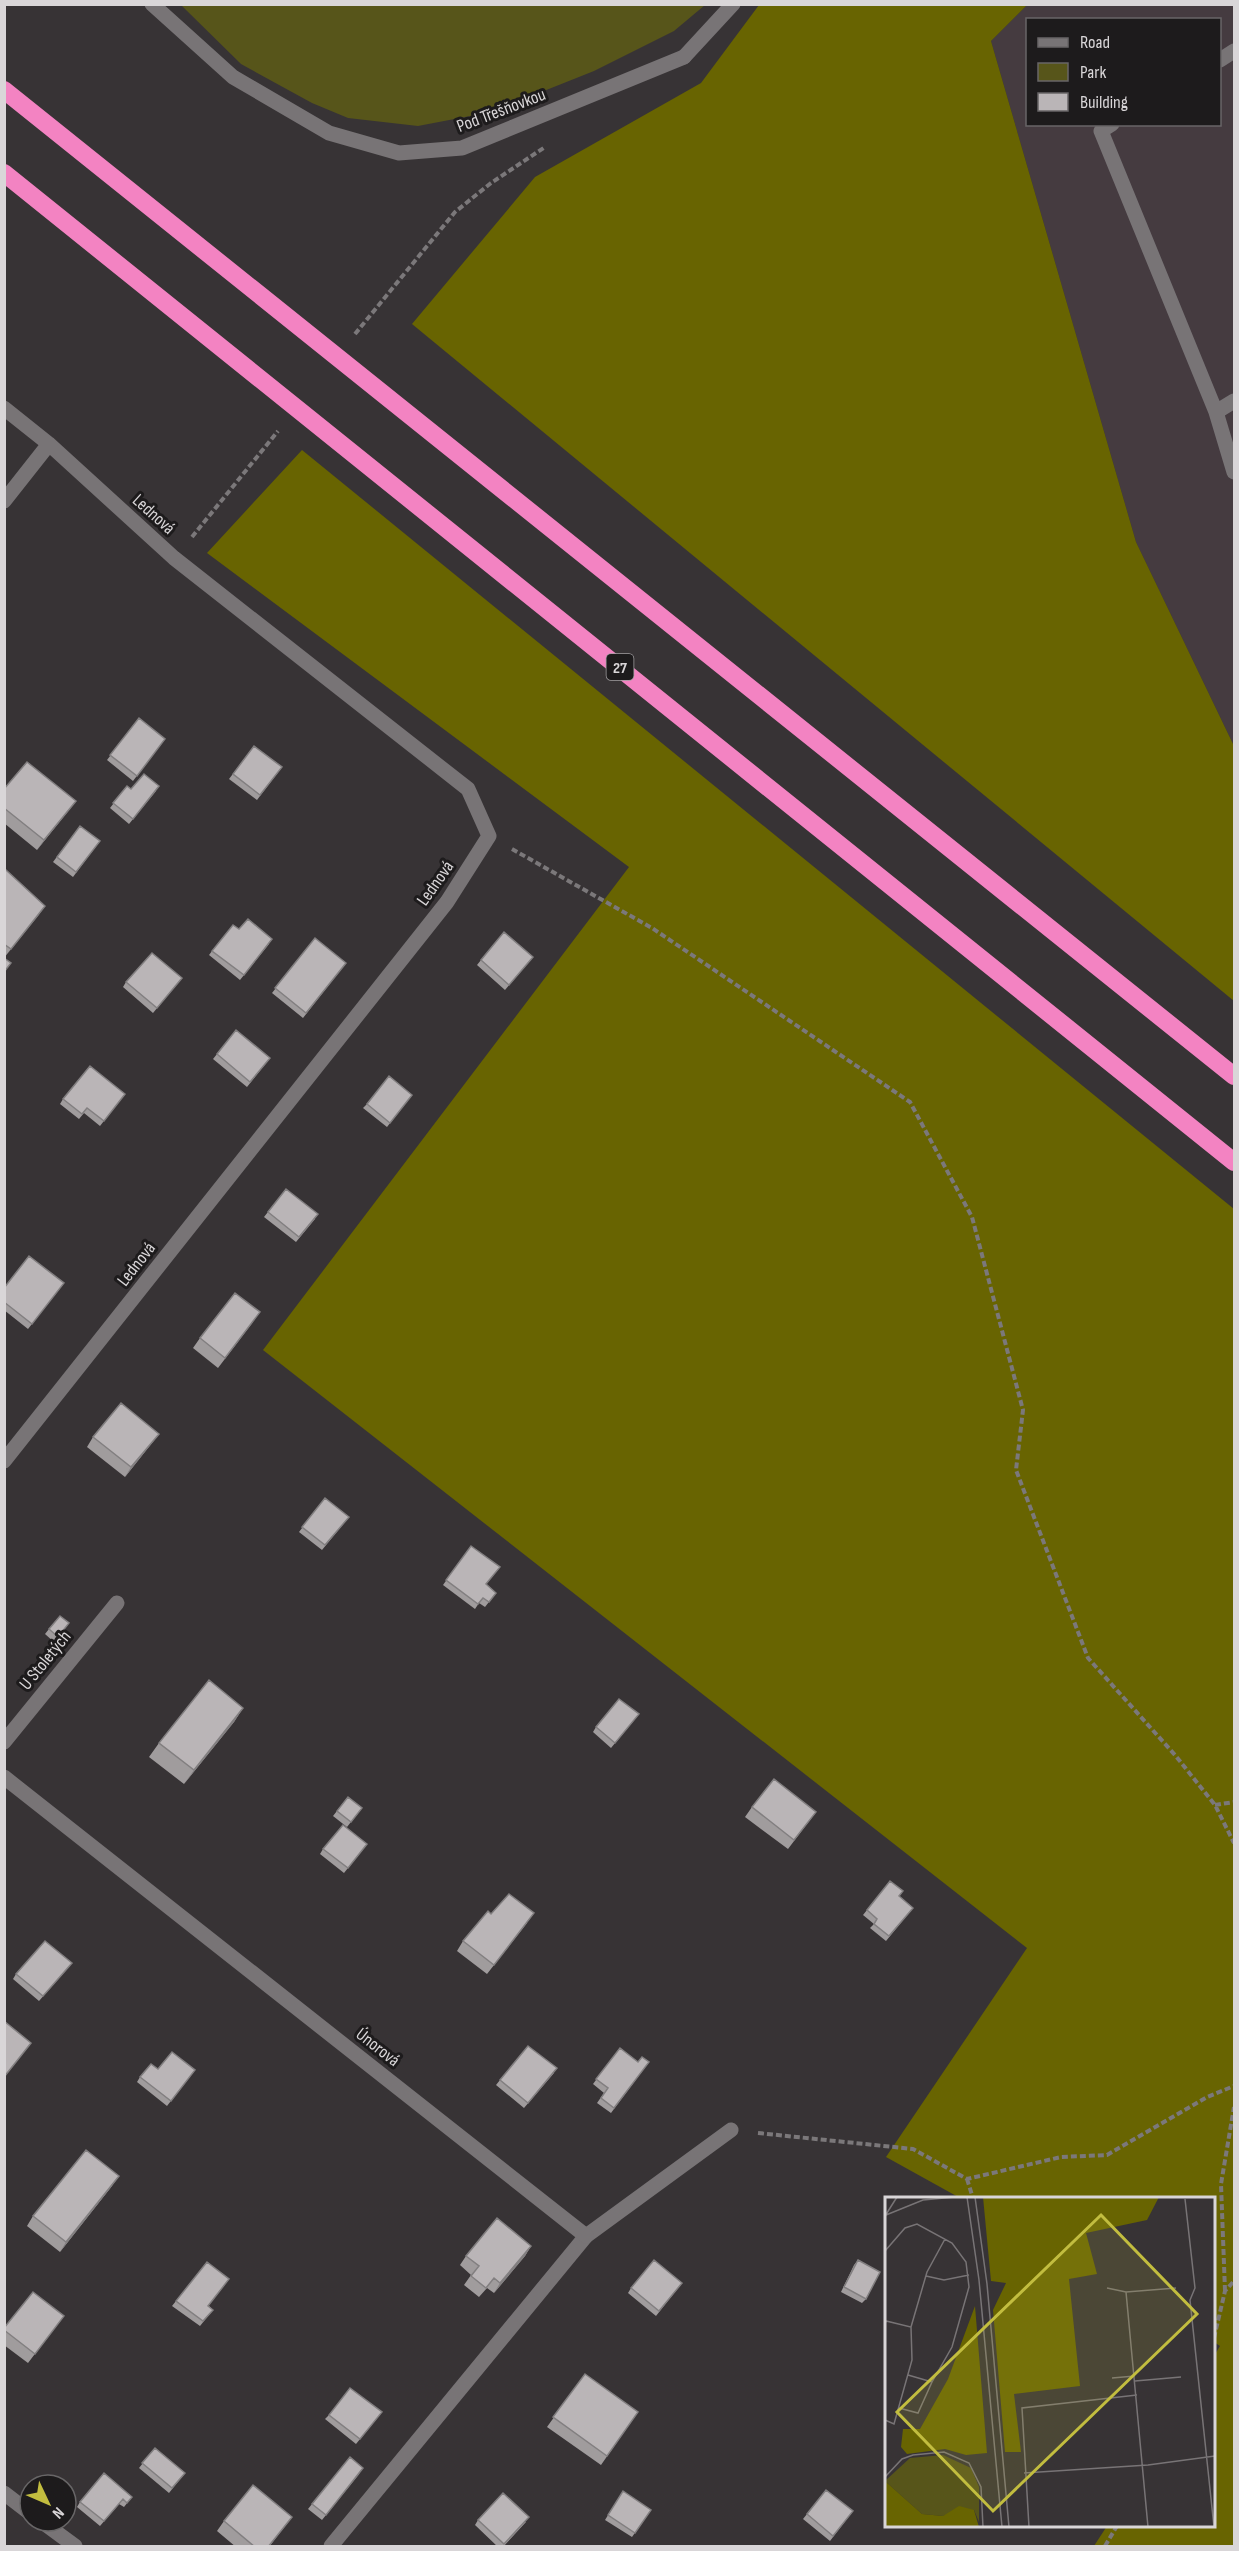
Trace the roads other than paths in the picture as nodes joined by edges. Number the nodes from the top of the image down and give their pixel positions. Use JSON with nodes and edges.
{"nodes":[{"id":1,"x":152,"y":4,"type":"edge"},
{"id":2,"x":733,"y":4,"type":"edge"},
{"id":3,"x":1234,"y":51,"type":"edge"},
{"id":4,"x":1221,"y":59,"type":"edge"},
{"id":5,"x":4,"y":90,"type":"edge"},
{"id":6,"x":1109,"y":126,"type":"edge"},
{"id":7,"x":4,"y":173,"type":"edge"},
{"id":8,"x":1234,"y":401,"type":"edge"},
{"id":9,"x":4,"y":408,"type":"edge"},
{"id":10,"x":1216,"y":412,"type":"junction"},
{"id":11,"x":49,"y":444,"type":"junction"},
{"id":12,"x":1234,"y":472,"type":"edge"},
{"id":13,"x":4,"y":501,"type":"edge"},
{"id":14,"x":1234,"y":1076,"type":"edge"},
{"id":15,"x":1234,"y":1162,"type":"edge"},
{"id":16,"x":4,"y":1461,"type":"edge"},
{"id":17,"x":117,"y":1603,"type":"dead end"},
{"id":18,"x":4,"y":1742,"type":"edge"},
{"id":19,"x":4,"y":1777,"type":"edge"},
{"id":20,"x":731,"y":2130,"type":"road end"},
{"id":21,"x":586,"y":2236,"type":"junction"},
{"id":22,"x":4,"y":2493,"type":"edge"},
{"id":23,"x":18,"y":2504,"type":"edge"},
{"id":24,"x":57,"y":2533,"type":"edge"},
{"id":25,"x":75,"y":2547,"type":"edge"},
{"id":26,"x":331,"y":2547,"type":"edge"}],
"edges":[{"from":1,"to":2,"type":"street","name":"Pod Třešňovkou"},
{"from":3,"to":4,"type":"street"},
{"from":5,"to":14,"type":"highway"},
{"from":6,"to":10,"type":"street"},
{"from":7,"to":15,"type":"highway","number":"27"},
{"from":8,"to":10,"type":"street"},
{"from":9,"to":11,"type":"street","name":"Lednová"},
{"from":10,"to":12,"type":"street"},
{"from":11,"to":13,"type":"street"},
{"from":11,"to":16,"type":"street","name":"Lednová"},
{"from":17,"to":18,"type":"street","name":"U Stoletých"},
{"from":19,"to":21,"type":"street","name":"Únorová"},
{"from":20,"to":21,"type":"street"},
{"from":21,"to":26,"type":"street"},
{"from":22,"to":23,"type":"street"},
{"from":24,"to":25,"type":"street"}]}
